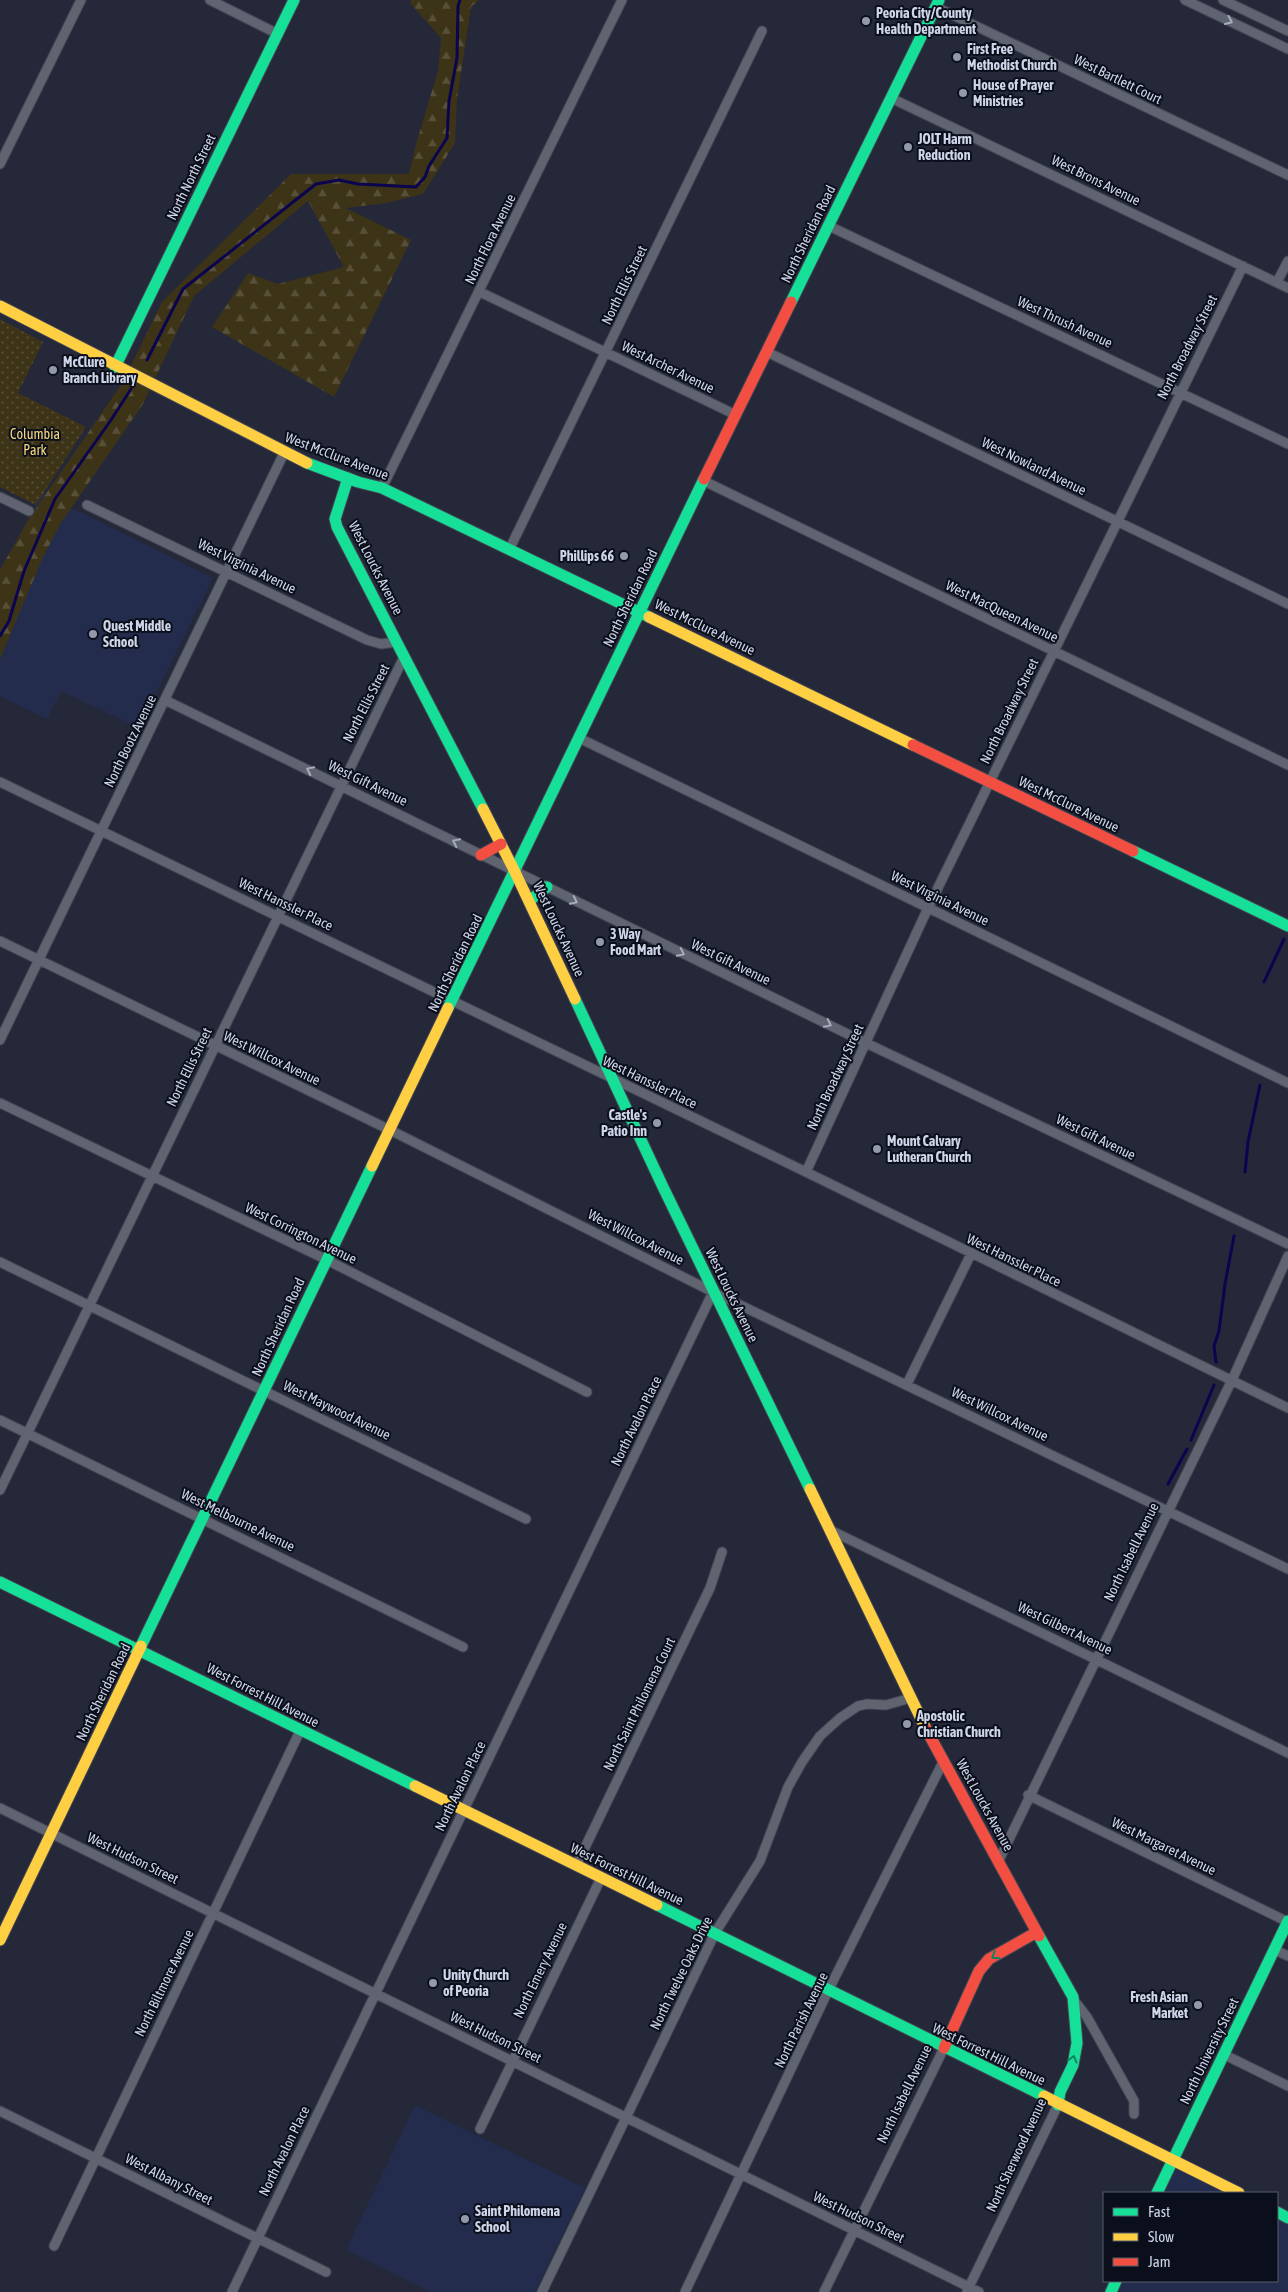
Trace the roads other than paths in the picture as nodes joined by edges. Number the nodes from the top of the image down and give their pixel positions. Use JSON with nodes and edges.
{"nodes":[{"id":1,"x":81,"y":0,"type":"edge"},
{"id":2,"x":210,"y":0,"type":"edge"},
{"id":3,"x":294,"y":0,"type":"edge"},
{"id":4,"x":622,"y":0,"type":"edge"},
{"id":5,"x":1185,"y":0,"type":"edge"},
{"id":6,"x":1223,"y":0,"type":"edge"},
{"id":7,"x":937,"y":4,"type":"edge"},
{"id":8,"x":762,"y":31,"type":"dead end"},
{"id":9,"x":1288,"y":31,"type":"edge"},
{"id":10,"x":278,"y":34,"type":"junction"},
{"id":11,"x":1288,"y":49,"type":"edge"},
{"id":12,"x":891,"y":98,"type":"junction"},
{"id":13,"x":0,"y":164,"type":"edge"},
{"id":14,"x":1288,"y":176,"type":"edge"},
{"id":15,"x":829,"y":226,"type":"junction"},
{"id":16,"x":1288,"y":261,"type":"edge"},
{"id":17,"x":1243,"y":266,"type":"junction"},
{"id":18,"x":1277,"y":282,"type":"junction"},
{"id":19,"x":1288,"y":288,"type":"edge"},
{"id":20,"x":480,"y":292,"type":"junction"},
{"id":21,"x":0,"y":306,"type":"edge"},
{"id":22,"x":767,"y":352,"type":"junction"},
{"id":23,"x":606,"y":353,"type":"junction"},
{"id":24,"x":115,"y":367,"type":"junction"},
{"id":25,"x":1179,"y":392,"type":"junction"},
{"id":26,"x":736,"y":416,"type":"junction"},
{"id":27,"x":1288,"y":444,"type":"edge"},
{"id":28,"x":284,"y":453,"type":"junction"},
{"id":29,"x":348,"y":478,"type":"junction"},
{"id":30,"x":704,"y":481,"type":"junction"},
{"id":31,"x":382,"y":488,"type":"junction"},
{"id":32,"x":0,"y":496,"type":"edge"},
{"id":33,"x":87,"y":505,"type":"dead end"},
{"id":34,"x":29,"y":511,"type":"dead end"},
{"id":35,"x":1116,"y":521,"type":"junction"},
{"id":36,"x":509,"y":550,"type":"junction"},
{"id":37,"x":226,"y":571,"type":"junction"},
{"id":38,"x":1288,"y":604,"type":"edge"},
{"id":39,"x":639,"y":612,"type":"junction"},
{"id":40,"x":396,"y":642,"type":"junction"},
{"id":41,"x":1053,"y":651,"type":"junction"},
{"id":42,"x":404,"y":657,"type":"junction"},
{"id":43,"x":164,"y":700,"type":"junction"},
{"id":44,"x":579,"y":738,"type":"junction"},
{"id":45,"x":1288,"y":765,"type":"edge"},
{"id":46,"x":0,"y":782,"type":"edge"},
{"id":47,"x":990,"y":782,"type":"junction"},
{"id":48,"x":341,"y":785,"type":"junction"},
{"id":49,"x":102,"y":831,"type":"junction"},
{"id":50,"x":501,"y":844,"type":"junction"},
{"id":51,"x":481,"y":855,"type":"junction"},
{"id":52,"x":515,"y":872,"type":"junction"},
{"id":53,"x":547,"y":888,"type":"junction"},
{"id":54,"x":529,"y":900,"type":"junction"},
{"id":55,"x":928,"y":908,"type":"junction"},
{"id":56,"x":278,"y":916,"type":"junction"},
{"id":57,"x":1288,"y":926,"type":"edge"},
{"id":58,"x":0,"y":941,"type":"edge"},
{"id":59,"x":39,"y":960,"type":"junction"},
{"id":60,"x":452,"y":1000,"type":"junction"},
{"id":61,"x":0,"y":1040,"type":"edge"},
{"id":62,"x":866,"y":1043,"type":"junction"},
{"id":63,"x":214,"y":1046,"type":"junction"},
{"id":64,"x":613,"y":1080,"type":"junction"},
{"id":65,"x":1288,"y":1083,"type":"edge"},
{"id":66,"x":0,"y":1102,"type":"edge"},
{"id":67,"x":390,"y":1130,"type":"junction"},
{"id":68,"x":806,"y":1172,"type":"junction"},
{"id":69,"x":152,"y":1175,"type":"junction"},
{"id":70,"x":1288,"y":1244,"type":"edge"},
{"id":71,"x":971,"y":1254,"type":"junction"},
{"id":72,"x":1288,"y":1256,"type":"edge"},
{"id":73,"x":327,"y":1260,"type":"junction"},
{"id":74,"x":0,"y":1262,"type":"edge"},
{"id":75,"x":713,"y":1292,"type":"junction"},
{"id":76,"x":89,"y":1305,"type":"junction"},
{"id":77,"x":1232,"y":1380,"type":"junction"},
{"id":78,"x":908,"y":1384,"type":"junction"},
{"id":79,"x":265,"y":1390,"type":"junction"},
{"id":80,"x":588,"y":1392,"type":"dead end"},
{"id":81,"x":1288,"y":1408,"type":"edge"},
{"id":82,"x":0,"y":1420,"type":"edge"},
{"id":83,"x":27,"y":1433,"type":"junction"},
{"id":84,"x":0,"y":1490,"type":"edge"},
{"id":85,"x":1168,"y":1510,"type":"junction"},
{"id":86,"x":203,"y":1518,"type":"junction"},
{"id":87,"x":526,"y":1519,"type":"dead end"},
{"id":88,"x":830,"y":1530,"type":"junction"},
{"id":89,"x":722,"y":1552,"type":"dead end"},
{"id":90,"x":1288,"y":1569,"type":"edge"},
{"id":91,"x":0,"y":1582,"type":"edge"},
{"id":92,"x":463,"y":1647,"type":"dead end"},
{"id":93,"x":140,"y":1651,"type":"junction"},
{"id":94,"x":1096,"y":1658,"type":"junction"},
{"id":95,"x":911,"y":1698,"type":"junction"},
{"id":96,"x":300,"y":1731,"type":"junction"},
{"id":97,"x":1288,"y":1753,"type":"edge"},
{"id":98,"x":943,"y":1762,"type":"junction"},
{"id":99,"x":1028,"y":1795,"type":"junction"},
{"id":100,"x":0,"y":1808,"type":"edge"},
{"id":101,"x":464,"y":1810,"type":"junction"},
{"id":102,"x":51,"y":1833,"type":"junction"},
{"id":103,"x":999,"y":1860,"type":"junction"},
{"id":104,"x":576,"y":1866,"type":"junction"},
{"id":105,"x":601,"y":1878,"type":"junction"},
{"id":106,"x":213,"y":1913,"type":"junction"},
{"id":107,"x":1288,"y":1921,"type":"edge"},
{"id":108,"x":1037,"y":1932,"type":"junction"},
{"id":109,"x":715,"y":1933,"type":"junction"},
{"id":110,"x":0,"y":1940,"type":"edge"},
{"id":111,"x":1275,"y":1950,"type":"junction"},
{"id":112,"x":1288,"y":1956,"type":"edge"},
{"id":113,"x":829,"y":1990,"type":"junction"},
{"id":114,"x":375,"y":1993,"type":"junction"},
{"id":115,"x":1073,"y":1997,"type":"junction"},
{"id":116,"x":944,"y":2048,"type":"junction"},
{"id":117,"x":1225,"y":2055,"type":"junction"},
{"id":118,"x":511,"y":2060,"type":"junction"},
{"id":119,"x":1288,"y":2086,"type":"edge"},
{"id":120,"x":1058,"y":2105,"type":"junction"},
{"id":121,"x":0,"y":2111,"type":"edge"},
{"id":122,"x":1134,"y":2114,"type":"dead end"},
{"id":123,"x":626,"y":2118,"type":"junction"},
{"id":124,"x":480,"y":2129,"type":"dead end"},
{"id":125,"x":96,"y":2158,"type":"junction"},
{"id":126,"x":1172,"y":2160,"type":"junction"},
{"id":127,"x":742,"y":2175,"type":"junction"},
{"id":128,"x":1157,"y":2192,"type":"edge"},
{"id":129,"x":1237,"y":2192,"type":"edge"},
{"id":130,"x":854,"y":2230,"type":"junction"},
{"id":131,"x":258,"y":2238,"type":"junction"},
{"id":132,"x":54,"y":2246,"type":"dead end"},
{"id":133,"x":326,"y":2272,"type":"dead end"},
{"id":134,"x":968,"y":2290,"type":"edge"},
{"id":135,"x":232,"y":2292,"type":"edge"},
{"id":136,"x":542,"y":2292,"type":"edge"},
{"id":137,"x":685,"y":2292,"type":"edge"},
{"id":138,"x":824,"y":2292,"type":"edge"},
{"id":139,"x":979,"y":2292,"type":"edge"}],
"edges":[{"from":1,"to":13,"type":"street"},
{"from":2,"to":10,"type":"street"},
{"from":3,"to":10,"type":"main road","name":"North North Street"},
{"from":4,"to":20,"type":"street","name":"North Flora Avenue"},
{"from":5,"to":11,"type":"street","one_way":true},
{"from":6,"to":9,"type":"street"},
{"from":7,"to":12,"type":"main road","name":"North Sheridan Road"},
{"from":7,"to":14,"type":"street","name":"West Bartlett Court"},
{"from":8,"to":23,"type":"street","name":"North Ellis Street"},
{"from":10,"to":24,"type":"main road","name":"North North Street"},
{"from":12,"to":15,"type":"main road","name":"North Sheridan Road"},
{"from":12,"to":17,"type":"street","name":"West Brons Avenue"},
{"from":15,"to":22,"type":"main road","name":"North Sheridan Road"},
{"from":15,"to":25,"type":"street","name":"West Thrush Avenue"},
{"from":16,"to":18,"type":"street"},
{"from":17,"to":18,"type":"street","name":"West Brons Avenue"},
{"from":17,"to":25,"type":"street","name":"North Broadway Street"},
{"from":18,"to":19,"type":"street","name":"West Brons Avenue"},
{"from":20,"to":23,"type":"street","name":"West Archer Avenue"},
{"from":20,"to":31,"type":"street","name":"North Flora Avenue"},
{"from":21,"to":24,"type":"main road","name":"West McClure Avenue"},
{"from":22,"to":26,"type":"main road","name":"North Sheridan Road"},
{"from":22,"to":35,"type":"street","name":"West Nowland Avenue"},
{"from":23,"to":26,"type":"street","name":"West Archer Avenue"},
{"from":23,"to":36,"type":"street","name":"North Ellis Street"},
{"from":24,"to":28,"type":"main road","name":"West McClure Avenue"},
{"from":25,"to":27,"type":"street","name":"West Thrush Avenue"},
{"from":25,"to":35,"type":"street","name":"North Broadway Street"},
{"from":26,"to":30,"type":"main road","name":"North Sheridan Road"},
{"from":28,"to":29,"type":"main road","name":"West McClure Avenue"},
{"from":28,"to":37,"type":"street","name":"North Bootz Avenue"},
{"from":29,"to":31,"type":"main road","name":"West McClure Avenue"},
{"from":29,"to":40,"type":"main road","name":"West Loucks Avenue"},
{"from":30,"to":39,"type":"main road","name":"North Sheridan Road"},
{"from":30,"to":41,"type":"street","name":"West MacQueen Avenue"},
{"from":31,"to":36,"type":"main road","name":"West McClure Avenue"},
{"from":32,"to":34,"type":"street"},
{"from":33,"to":37,"type":"street","name":"West Virginia Avenue"},
{"from":35,"to":38,"type":"street","name":"West Nowland Avenue"},
{"from":35,"to":41,"type":"street","name":"North Broadway Street"},
{"from":36,"to":39,"type":"main road","name":"West McClure Avenue"},
{"from":37,"to":40,"type":"street","name":"West Virginia Avenue"},
{"from":37,"to":43,"type":"street","name":"North Bootz Avenue"},
{"from":39,"to":44,"type":"main road","name":"North Sheridan Road"},
{"from":39,"to":47,"type":"main road","name":"West McClure Avenue"},
{"from":40,"to":42,"type":"main road","name":"West Loucks Avenue"},
{"from":41,"to":45,"type":"street","name":"West MacQueen Avenue"},
{"from":41,"to":47,"type":"street","name":"North Broadway Street"},
{"from":42,"to":48,"type":"street","name":"North Ellis Street"},
{"from":42,"to":50,"type":"main road","name":"West Loucks Avenue"},
{"from":48,"to":43,"type":"street","name":"West Gift Avenue","one_way":true},
{"from":43,"to":49,"type":"street","name":"North Bootz Avenue"},
{"from":44,"to":52,"type":"main road","name":"North Sheridan Road"},
{"from":44,"to":55,"type":"street","name":"West Virginia Avenue"},
{"from":46,"to":49,"type":"street","name":"West Hanssler Place"},
{"from":47,"to":55,"type":"street","name":"North Broadway Street"},
{"from":47,"to":57,"type":"main road","name":"West McClure Avenue"},
{"from":51,"to":48,"type":"street","name":"West Gift Avenue","one_way":true},
{"from":48,"to":56,"type":"street","name":"North Ellis Street"},
{"from":49,"to":56,"type":"street","name":"West Hanssler Place"},
{"from":49,"to":59,"type":"street","name":"North Bootz Avenue"},
{"from":50,"to":51,"type":"main road"},
{"from":50,"to":52,"type":"main road","name":"West Loucks Avenue"},
{"from":51,"to":52,"type":"street","name":"West Gift Avenue"},
{"from":52,"to":53,"type":"street","name":"West Gift Avenue"},
{"from":52,"to":54,"type":"main road","name":"West Loucks Avenue"},
{"from":52,"to":60,"type":"main road","name":"North Sheridan Road"},
{"from":53,"to":54,"type":"main road"},
{"from":53,"to":62,"type":"street","name":"West Gift Avenue","one_way":true},
{"from":54,"to":64,"type":"main road","name":"West Loucks Avenue"},
{"from":55,"to":62,"type":"street","name":"North Broadway Street"},
{"from":55,"to":65,"type":"street","name":"West Virginia Avenue"},
{"from":56,"to":60,"type":"street","name":"West Hanssler Place"},
{"from":56,"to":63,"type":"street","name":"North Ellis Street"},
{"from":58,"to":59,"type":"street","name":"West Willcox Avenue"},
{"from":59,"to":61,"type":"street","name":"North Bootz Avenue"},
{"from":59,"to":63,"type":"street","name":"West Willcox Avenue"},
{"from":60,"to":64,"type":"street","name":"West Hanssler Place"},
{"from":60,"to":67,"type":"main road","name":"North Sheridan Road"},
{"from":62,"to":68,"type":"street","name":"North Broadway Street"},
{"from":62,"to":70,"type":"street","name":"West Gift Avenue"},
{"from":63,"to":67,"type":"street","name":"West Willcox Avenue"},
{"from":63,"to":69,"type":"street","name":"North Ellis Street"},
{"from":64,"to":68,"type":"street","name":"West Hanssler Place"},
{"from":64,"to":75,"type":"main road","name":"West Loucks Avenue"},
{"from":66,"to":69,"type":"street","name":"West Corrington Avenue"},
{"from":67,"to":73,"type":"main road","name":"North Sheridan Road"},
{"from":67,"to":75,"type":"street","name":"West Willcox Avenue"},
{"from":68,"to":71,"type":"street","name":"West Hanssler Place"},
{"from":69,"to":73,"type":"street","name":"West Corrington Avenue"},
{"from":69,"to":76,"type":"street","name":"North Ellis Street"},
{"from":71,"to":77,"type":"street","name":"West Hanssler Place"},
{"from":71,"to":78,"type":"street"},
{"from":72,"to":77,"type":"street","name":"North Isabell Avenue"},
{"from":73,"to":79,"type":"main road","name":"North Sheridan Road"},
{"from":73,"to":80,"type":"street","name":"West Corrington Avenue"},
{"from":74,"to":76,"type":"street","name":"West Maywood Avenue"},
{"from":75,"to":78,"type":"street","name":"West Willcox Avenue"},
{"from":75,"to":88,"type":"main road","name":"West Loucks Avenue"},
{"from":75,"to":101,"type":"street","name":"North Avalon Place"},
{"from":76,"to":79,"type":"street","name":"West Maywood Avenue"},
{"from":76,"to":83,"type":"street","name":"North Ellis Street"},
{"from":77,"to":81,"type":"street","name":"West Hanssler Place"},
{"from":77,"to":85,"type":"street","name":"North Isabell Avenue"},
{"from":78,"to":85,"type":"street","name":"West Willcox Avenue"},
{"from":79,"to":86,"type":"main road","name":"North Sheridan Road"},
{"from":79,"to":87,"type":"street","name":"West Maywood Avenue"},
{"from":82,"to":83,"type":"street","name":"West Melbourne Avenue"},
{"from":83,"to":84,"type":"street","name":"North Ellis Street"},
{"from":83,"to":86,"type":"street","name":"West Melbourne Avenue"},
{"from":85,"to":90,"type":"street","name":"West Willcox Avenue"},
{"from":85,"to":94,"type":"street","name":"North Isabell Avenue"},
{"from":86,"to":92,"type":"street","name":"West Melbourne Avenue"},
{"from":86,"to":93,"type":"main road","name":"North Sheridan Road"},
{"from":88,"to":94,"type":"street","name":"West Gilbert Avenue"},
{"from":88,"to":95,"type":"main road","name":"West Loucks Avenue"},
{"from":89,"to":104,"type":"street","name":"North Saint Philomena Court"},
{"from":91,"to":93,"type":"main road","name":"West Forrest Hill Avenue"},
{"from":93,"to":96,"type":"main road","name":"West Forrest Hill Avenue"},
{"from":93,"to":102,"type":"main road","name":"North Sheridan Road"},
{"from":94,"to":97,"type":"street","name":"West Gilbert Avenue"},
{"from":94,"to":99,"type":"street","name":"North Isabell Avenue"},
{"from":95,"to":98,"type":"main road","name":"West Loucks Avenue"},
{"from":95,"to":109,"type":"street","name":"North Twelve Oaks Drive"},
{"from":96,"to":101,"type":"main road","name":"West Forrest Hill Avenue"},
{"from":96,"to":106,"type":"street","name":"North Biltmore Avenue"},
{"from":98,"to":103,"type":"main road","name":"West Loucks Avenue"},
{"from":98,"to":113,"type":"street","name":"North Parish Avenue"},
{"from":99,"to":103,"type":"street","name":"North Isabell Avenue"},
{"from":99,"to":107,"type":"street","name":"West Margaret Avenue"},
{"from":100,"to":102,"type":"street","name":"West Hudson Street"},
{"from":101,"to":104,"type":"main road","name":"West Forrest Hill Avenue"},
{"from":101,"to":114,"type":"street","name":"North Avalon Place"},
{"from":102,"to":106,"type":"street","name":"West Hudson Street"},
{"from":102,"to":110,"type":"main road","name":"North Sheridan Road"},
{"from":103,"to":108,"type":"main road","name":"West Loucks Avenue"},
{"from":104,"to":105,"type":"main road","name":"West Forrest Hill Avenue"},
{"from":105,"to":109,"type":"main road","name":"West Forrest Hill Avenue"},
{"from":105,"to":118,"type":"street","name":"North Emery Avenue"},
{"from":106,"to":114,"type":"street","name":"West Hudson Street"},
{"from":106,"to":125,"type":"street","name":"North Biltmore Avenue"},
{"from":107,"to":111,"type":"main road","name":"North University Street"},
{"from":108,"to":115,"type":"main road","name":"West Loucks Avenue"},
{"from":108,"to":116,"type":"main road","name":"North Isabell Avenue","one_way":true},
{"from":109,"to":113,"type":"main road","name":"West Forrest Hill Avenue"},
{"from":109,"to":123,"type":"street","name":"North Twelve Oaks Drive"},
{"from":111,"to":112,"type":"street"},
{"from":111,"to":117,"type":"main road","name":"North University Street"},
{"from":113,"to":116,"type":"main road","name":"West Forrest Hill Avenue"},
{"from":113,"to":127,"type":"street","name":"North Parish Avenue"},
{"from":114,"to":118,"type":"street","name":"West Hudson Street"},
{"from":114,"to":131,"type":"street","name":"North Avalon Place"},
{"from":120,"to":115,"type":"main road","name":"North Sherwood Avenue","one_way":true},
{"from":115,"to":122,"type":"street","name":"West Loucks Avenue"},
{"from":116,"to":120,"type":"main road","name":"West Forrest Hill Avenue"},
{"from":116,"to":130,"type":"street","name":"North Isabell Avenue"},
{"from":117,"to":119,"type":"street"},
{"from":117,"to":126,"type":"main road","name":"North University Street"},
{"from":118,"to":123,"type":"street","name":"West Hudson Street"},
{"from":118,"to":124,"type":"street","name":"North Emery Avenue"},
{"from":120,"to":126,"type":"main road","name":"West Forrest Hill Avenue"},
{"from":120,"to":134,"type":"street","name":"North Sherwood Avenue"},
{"from":121,"to":125,"type":"street","name":"West Albany Street"},
{"from":123,"to":127,"type":"street","name":"West Hudson Street"},
{"from":123,"to":136,"type":"street","name":"North Twelve Oaks Drive"},
{"from":125,"to":131,"type":"street","name":"West Albany Street"},
{"from":125,"to":132,"type":"street","name":"North Biltmore Avenue"},
{"from":126,"to":128,"type":"main road","name":"North University Street"},
{"from":126,"to":129,"type":"main road","name":"West Forrest Hill Avenue"},
{"from":127,"to":130,"type":"street","name":"West Hudson Street"},
{"from":127,"to":137,"type":"street","name":"North Parish Avenue"},
{"from":130,"to":134,"type":"street","name":"West Hudson Street"},
{"from":130,"to":138,"type":"street","name":"North Isabell Avenue"},
{"from":131,"to":133,"type":"street","name":"West Albany Street"},
{"from":131,"to":135,"type":"street","name":"North Avalon Place"},
{"from":134,"to":139,"type":"street","name":"West Hudson Street"}]}
